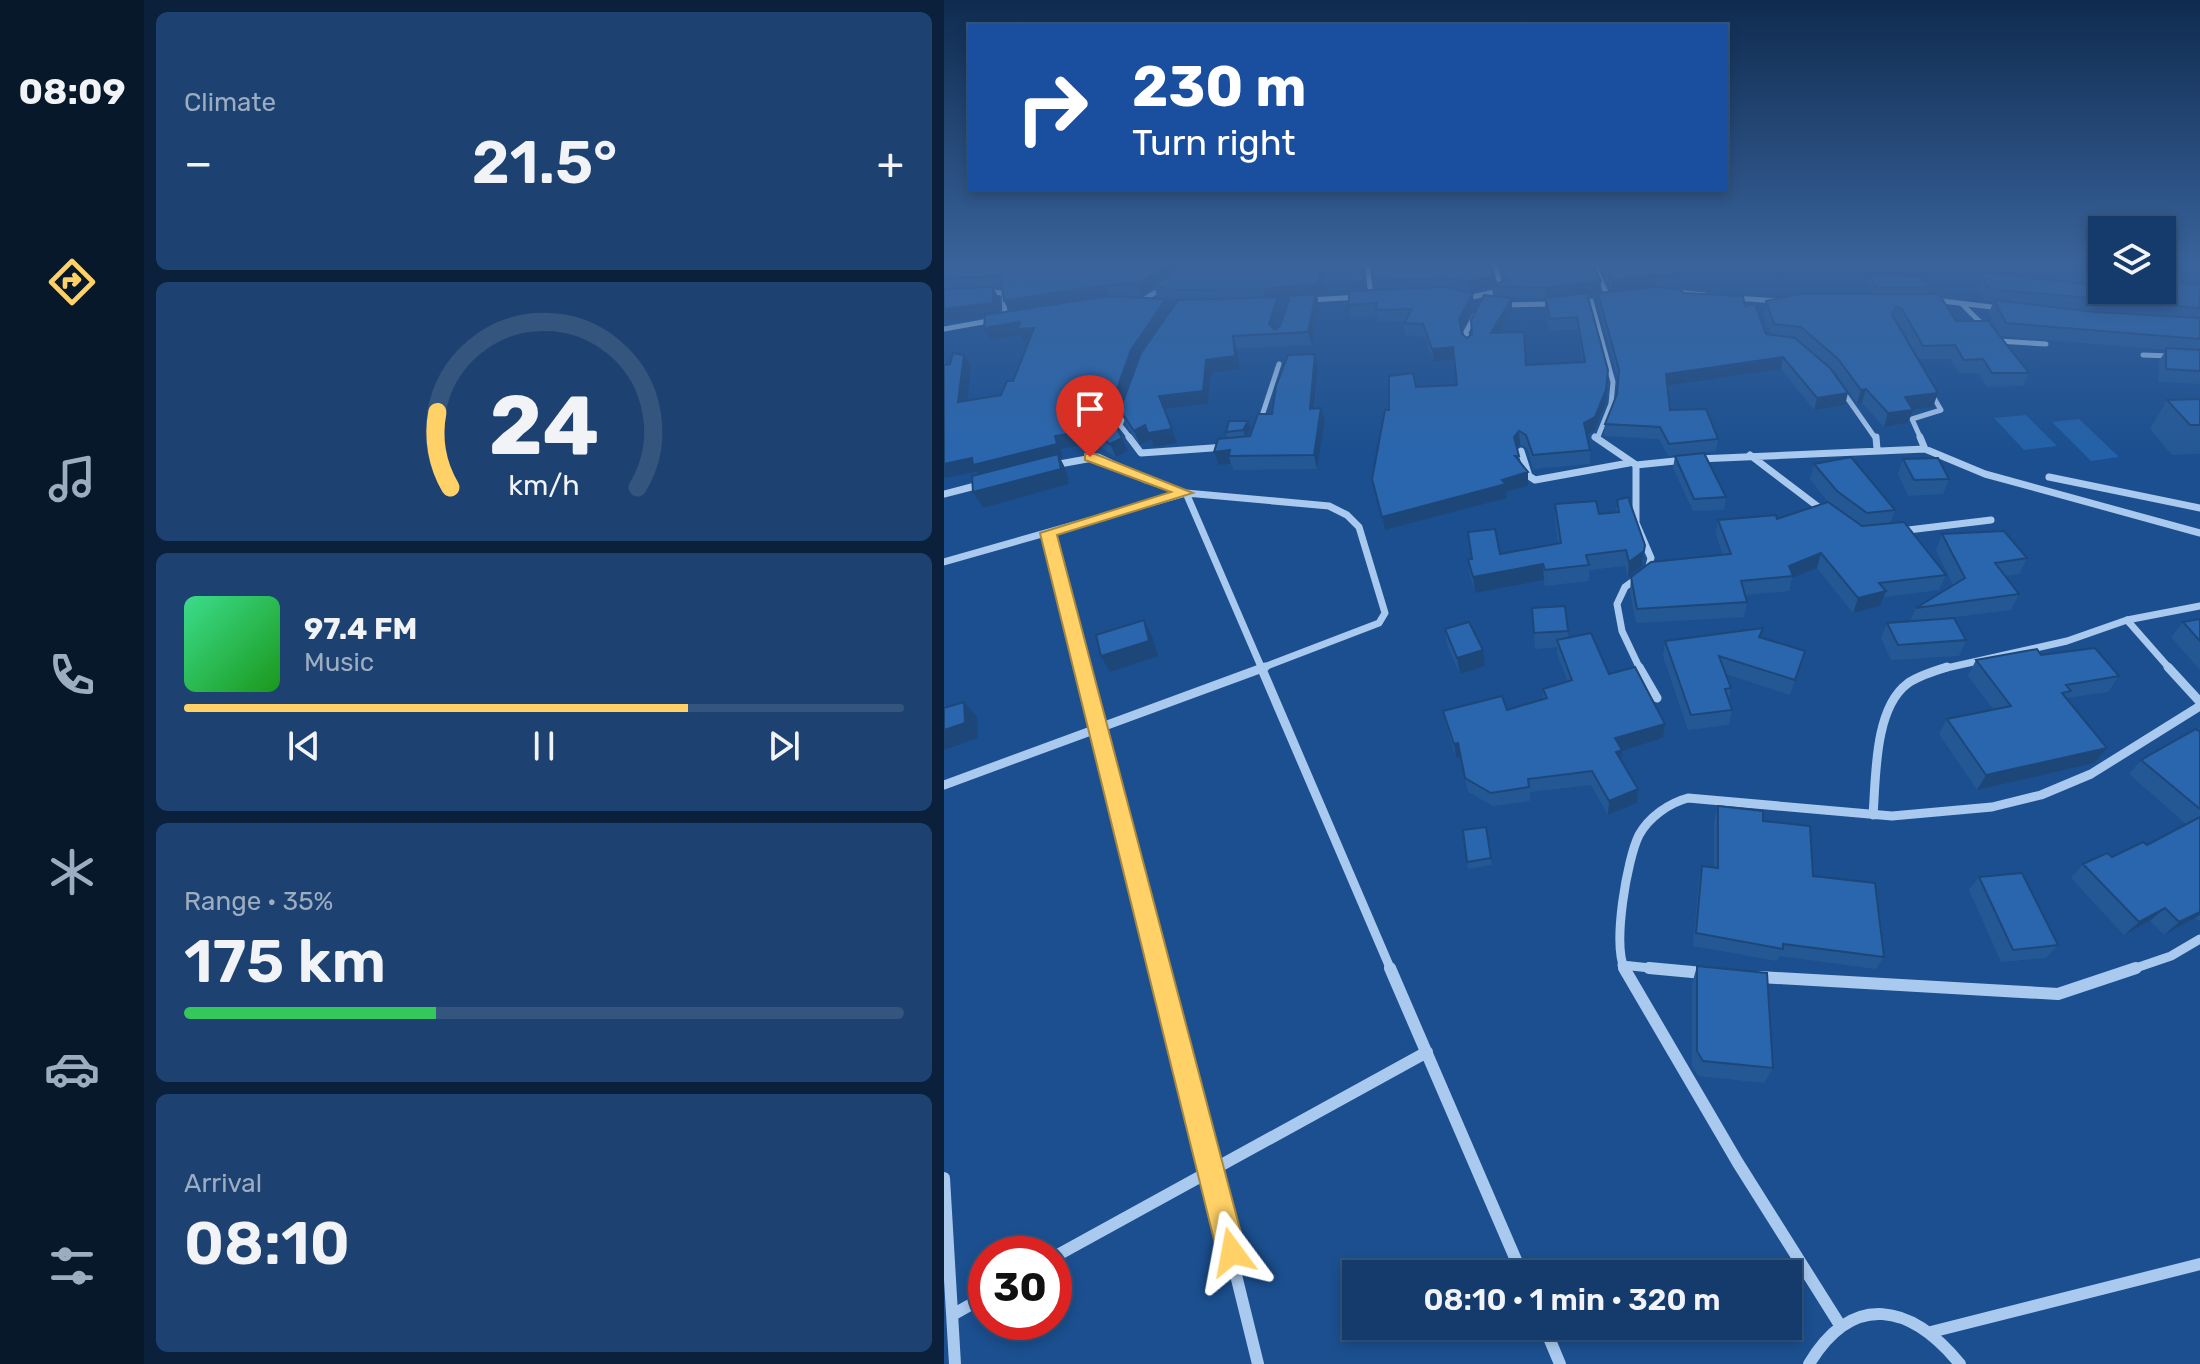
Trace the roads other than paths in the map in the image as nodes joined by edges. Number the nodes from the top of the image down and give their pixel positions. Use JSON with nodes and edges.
{"nodes":[{"id":1,"x":1469,"y":327,"type":"edge"},
{"id":2,"x":1598,"y":327,"type":"edge"},
{"id":3,"x":1984,"y":327,"type":"edge"},
{"id":4,"x":2046,"y":344,"type":"dead end"},
{"id":5,"x":1468,"y":345,"type":"edge"},
{"id":6,"x":2143,"y":355,"type":"dead end"},
{"id":7,"x":2179,"y":357,"type":"edge"},
{"id":8,"x":1279,"y":364,"type":"dead end"},
{"id":9,"x":1926,"y":384,"type":"edge"},
{"id":10,"x":1839,"y":386,"type":"edge"},
{"id":11,"x":1131,"y":395,"type":"edge"},
{"id":12,"x":1254,"y":440,"type":"edge"},
{"id":13,"x":1232,"y":446,"type":"edge"},
{"id":14,"x":1877,"y":449,"type":"junction"},
{"id":15,"x":1925,"y":449,"type":"junction"},
{"id":16,"x":1521,"y":451,"type":"edge"},
{"id":17,"x":1749,"y":455,"type":"junction"},
{"id":18,"x":1632,"y":464,"type":"junction"},
{"id":19,"x":1051,"y":466,"type":"edge"},
{"id":20,"x":2049,"y":477,"type":"dead end"},
{"id":21,"x":992,"y":481,"type":"edge"},
{"id":22,"x":1186,"y":493,"type":"junction"},
{"id":23,"x":944,"y":494,"type":"edge"},
{"id":24,"x":2200,"y":508,"type":"edge"},
{"id":25,"x":1991,"y":520,"type":"dead end"},
{"id":26,"x":1839,"y":522,"type":"edge"},
{"id":27,"x":1048,"y":533,"type":"junction"},
{"id":28,"x":1887,"y":533,"type":"edge"},
{"id":29,"x":2200,"y":533,"type":"edge"},
{"id":30,"x":944,"y":562,"type":"edge"},
{"id":31,"x":2200,"y":606,"type":"edge"},
{"id":32,"x":2127,"y":620,"type":"junction"},
{"id":33,"x":1261,"y":667,"type":"junction"},
{"id":34,"x":1657,"y":698,"type":"dead end"},
{"id":35,"x":2200,"y":704,"type":"edge"},
{"id":36,"x":1099,"y":728,"type":"junction"},
{"id":37,"x":944,"y":785,"type":"edge"},
{"id":38,"x":1873,"y":815,"type":"junction"},
{"id":39,"x":2200,"y":939,"type":"edge"},
{"id":40,"x":1622,"y":965,"type":"junction"},
{"id":41,"x":1715,"y":974,"type":"edge"},
{"id":42,"x":1745,"y":976,"type":"edge"},
{"id":43,"x":1427,"y":1052,"type":"junction"},
{"id":44,"x":1212,"y":1168,"type":"junction"},
{"id":45,"x":944,"y":1178,"type":"edge"},
{"id":46,"x":1072,"y":1247,"type":"edge"},
{"id":47,"x":1516,"y":1260,"type":"edge"},
{"id":48,"x":2200,"y":1264,"type":"edge"},
{"id":49,"x":968,"y":1306,"type":"edge"},
{"id":50,"x":954,"y":1314,"type":"junction"},
{"id":51,"x":1838,"y":1322,"type":"junction"},
{"id":52,"x":1931,"y":1332,"type":"junction"},
{"id":53,"x":1550,"y":1340,"type":"edge"},
{"id":54,"x":955,"y":1364,"type":"edge"},
{"id":55,"x":1258,"y":1364,"type":"edge"},
{"id":56,"x":1560,"y":1364,"type":"edge"},
{"id":57,"x":1809,"y":1364,"type":"edge"},
{"id":58,"x":1960,"y":1364,"type":"edge"}],
"edges":[{"from":1,"to":5,"type":"street"},
{"from":2,"to":18,"type":"street"},
{"from":3,"to":4,"type":"street"},
{"from":6,"to":7,"type":"street"},
{"from":8,"to":12,"type":"street"},
{"from":9,"to":15,"type":"street"},
{"from":10,"to":14,"type":"street"},
{"from":11,"to":13,"type":"street"},
{"from":14,"to":15,"type":"street"},
{"from":14,"to":17,"type":"street"},
{"from":15,"to":29,"type":"street"},
{"from":16,"to":18,"type":"street"},
{"from":17,"to":18,"type":"street"},
{"from":17,"to":26,"type":"street"},
{"from":18,"to":34,"type":"street"},
{"from":19,"to":22,"type":"street"},
{"from":20,"to":24,"type":"street"},
{"from":21,"to":23,"type":"street"},
{"from":22,"to":27,"type":"street"},
{"from":22,"to":33,"type":"street"},
{"from":22,"to":33,"type":"street"},
{"from":25,"to":28,"type":"street"},
{"from":27,"to":30,"type":"street"},
{"from":27,"to":36,"type":"street"},
{"from":31,"to":32,"type":"street"},
{"from":32,"to":35,"type":"street"},
{"from":32,"to":38,"type":"street"},
{"from":33,"to":36,"type":"street"},
{"from":33,"to":43,"type":"street"},
{"from":35,"to":38,"type":"street"},
{"from":36,"to":37,"type":"street"},
{"from":36,"to":44,"type":"street"},
{"from":38,"to":40,"type":"street"},
{"from":39,"to":42,"type":"street"},
{"from":40,"to":41,"type":"street"},
{"from":40,"to":51,"type":"street"},
{"from":43,"to":44,"type":"street"},
{"from":43,"to":47,"type":"street"},
{"from":44,"to":46,"type":"street"},
{"from":44,"to":55,"type":"street"},
{"from":45,"to":50,"type":"street"},
{"from":48,"to":52,"type":"street"},
{"from":49,"to":50,"type":"street"},
{"from":50,"to":54,"type":"street"},
{"from":51,"to":52,"type":"street"},
{"from":51,"to":57,"type":"street"},
{"from":52,"to":58,"type":"street"},
{"from":53,"to":56,"type":"street"}]}
